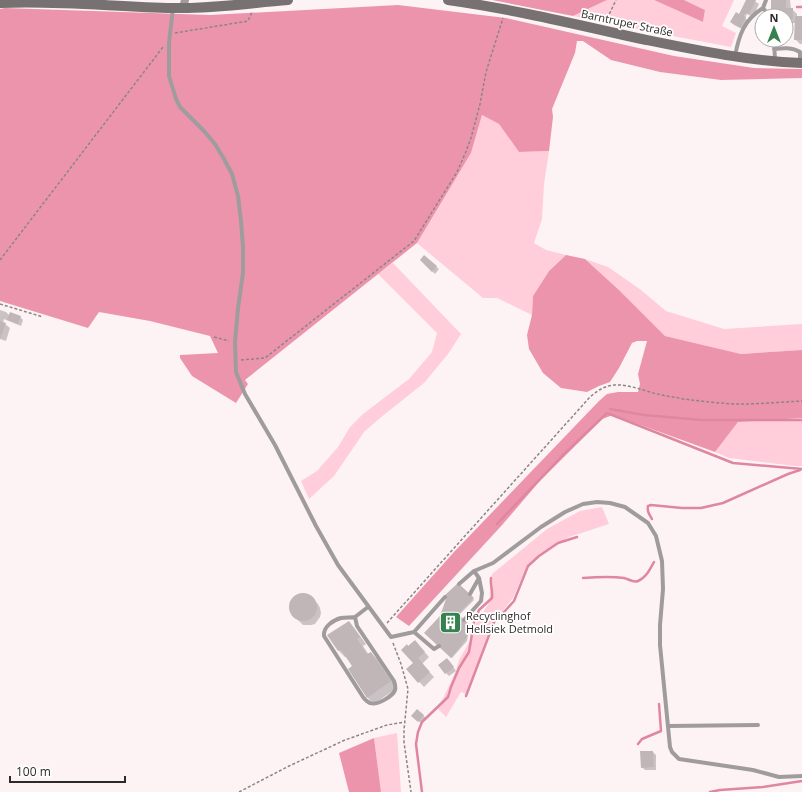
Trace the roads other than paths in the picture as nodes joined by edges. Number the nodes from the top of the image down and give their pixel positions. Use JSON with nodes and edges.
{"nodes":[{"id":1,"x":288,"y":0,"type":"edge"},
{"id":2,"x":448,"y":0,"type":"edge"},
{"id":3,"x":766,"y":0,"type":"edge"},
{"id":4,"x":463,"y":1,"type":"edge"},
{"id":5,"x":5,"y":2,"type":"edge"},
{"id":6,"x":180,"y":5,"type":"edge"},
{"id":7,"x":763,"y":8,"type":"edge"},
{"id":8,"x":754,"y":14,"type":"edge"},
{"id":9,"x":774,"y":49,"type":"joint"},
{"id":10,"x":735,"y":56,"type":"junction"},
{"id":11,"x":775,"y":61,"type":"junction"},
{"id":12,"x":801,"y":63,"type":"edge"},
{"id":13,"x":474,"y":571,"type":"junction"},
{"id":14,"x":479,"y":578,"type":"junction"},
{"id":15,"x":459,"y":584,"type":"dead end"},
{"id":16,"x":470,"y":594,"type":"dead end"},
{"id":17,"x":445,"y":597,"type":"dead end"},
{"id":18,"x":368,"y":607,"type":"junction"},
{"id":19,"x":355,"y":617,"type":"junction"},
{"id":20,"x":464,"y":620,"type":"dead end"},
{"id":21,"x":414,"y":632,"type":"junction"},
{"id":22,"x":428,"y":637,"type":"dead end"},
{"id":23,"x":424,"y":641,"type":"junction"},
{"id":24,"x":439,"y":646,"type":"dead end"},
{"id":25,"x":758,"y":725,"type":"dead end"},
{"id":26,"x":668,"y":726,"type":"junction"},
{"id":27,"x":802,"y":776,"type":"edge"}],
"edges":[{"from":1,"to":6,"type":"main road"},
{"from":2,"to":4,"type":"main road","name":"Barntruper Straße"},
{"from":3,"to":7,"type":"lane"},
{"from":4,"to":10,"type":"main road","name":"Barntruper Straße"},
{"from":5,"to":6,"type":"main road"},
{"from":6,"to":18,"type":"lane"},
{"from":8,"to":10,"type":"lane"},
{"from":9,"to":11,"type":"lane"},
{"from":9,"to":12,"type":"lane"},
{"from":10,"to":11,"type":"main road","name":"Barntruper Straße"},
{"from":11,"to":12,"type":"main road","name":"Barntruper Straße"},
{"from":13,"to":14,"type":"lane"},
{"from":13,"to":15,"type":"lane"},
{"from":13,"to":26,"type":"lane"},
{"from":14,"to":16,"type":"lane"},
{"from":14,"to":20,"type":"lane"},
{"from":17,"to":21,"type":"lane"},
{"from":18,"to":19,"type":"lane"},
{"from":18,"to":21,"type":"lane"},
{"from":19,"to":19,"type":"lane"},
{"from":21,"to":23,"type":"lane"},
{"from":22,"to":23,"type":"lane"},
{"from":23,"to":24,"type":"lane"},
{"from":25,"to":26,"type":"lane"},
{"from":26,"to":27,"type":"lane"}]}
